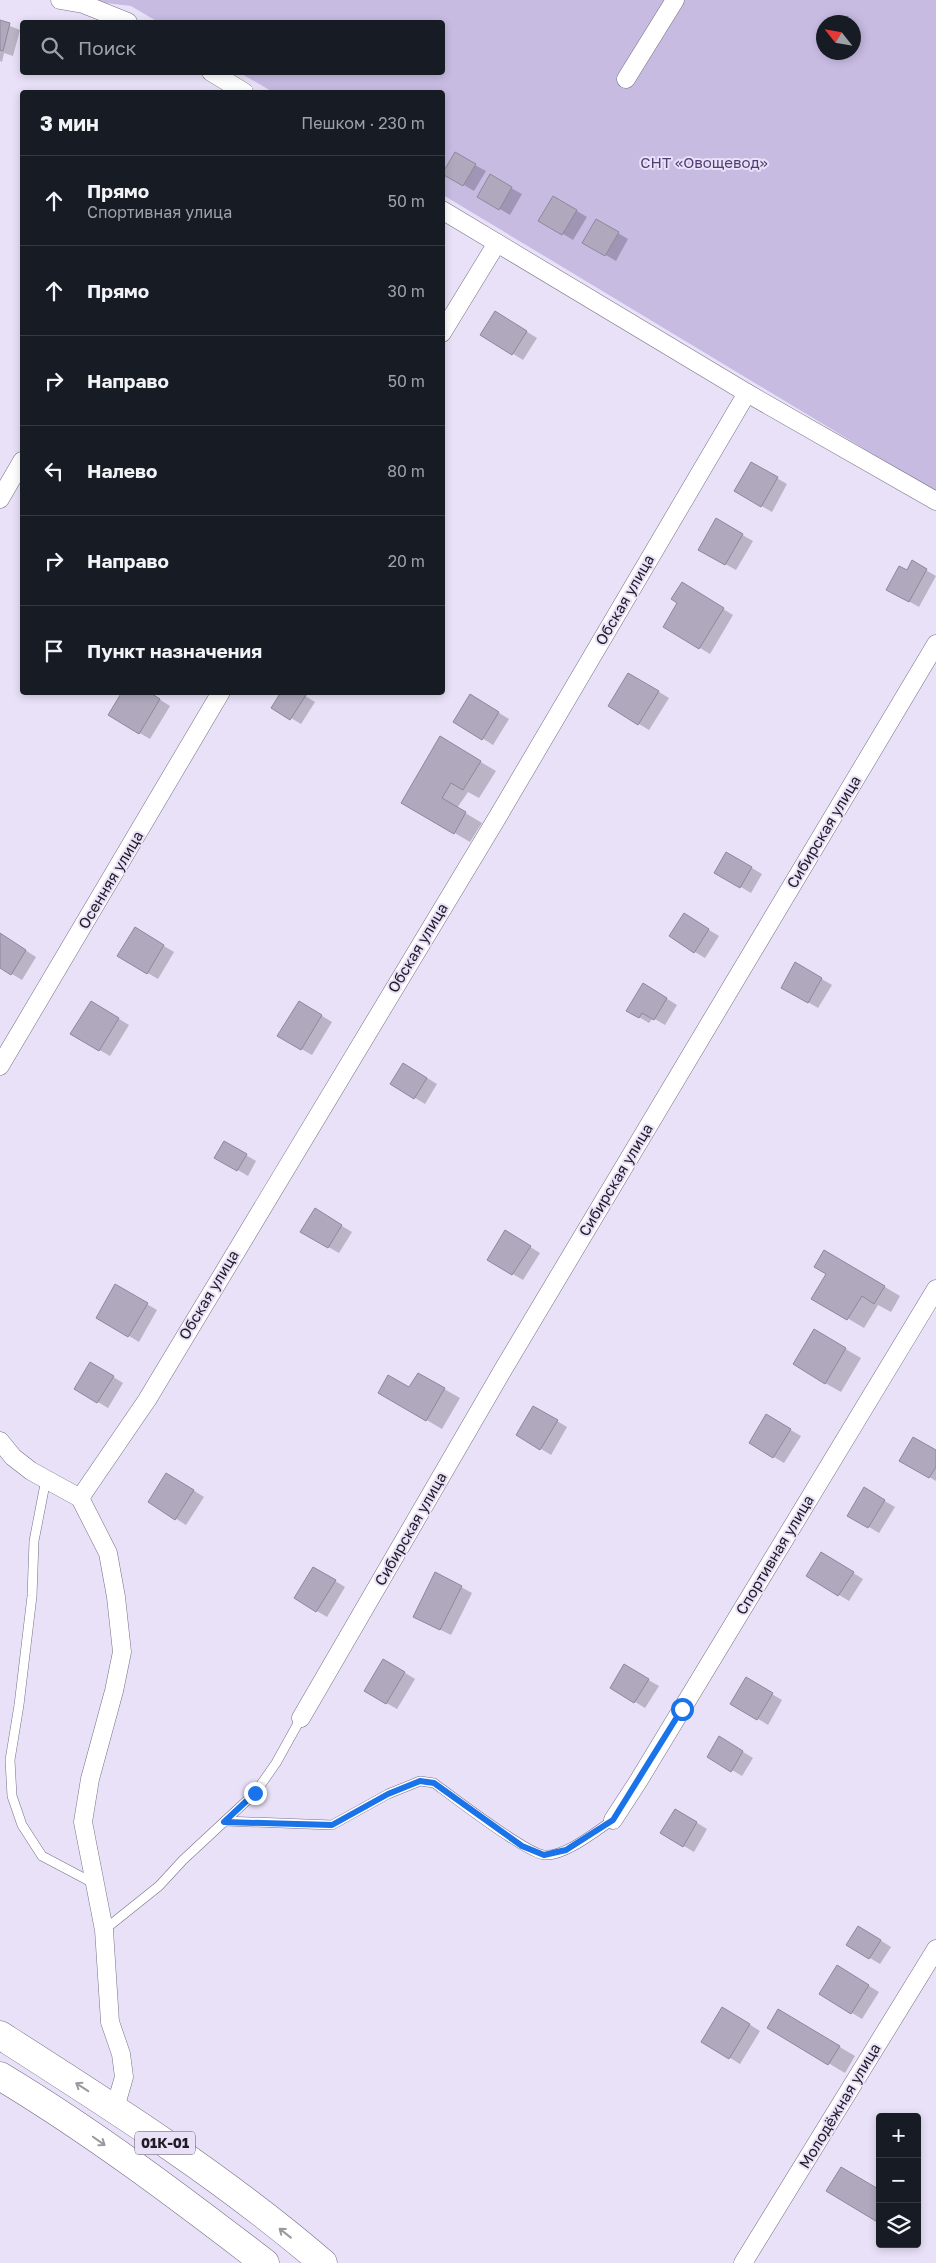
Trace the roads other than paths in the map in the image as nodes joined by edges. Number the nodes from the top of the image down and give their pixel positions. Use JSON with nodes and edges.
{"nodes":[{"id":1,"x":60,"y":0,"type":"edge"},
{"id":2,"x":676,"y":0,"type":"edge"},
{"id":3,"x":123,"y":20,"type":"edge"},
{"id":4,"x":216,"y":75,"type":"edge"},
{"id":5,"x":626,"y":79,"type":"dead end"},
{"id":6,"x":241,"y":90,"type":"edge"},
{"id":7,"x":445,"y":212,"type":"edge"},
{"id":8,"x":497,"y":242,"type":"junction"},
{"id":9,"x":445,"y":328,"type":"edge"},
{"id":10,"x":747,"y":393,"type":"junction"},
{"id":11,"x":20,"y":464,"type":"edge"},
{"id":12,"x":0,"y":499,"type":"edge"},
{"id":13,"x":936,"y":501,"type":"edge"},
{"id":14,"x":936,"y":644,"type":"edge"},
{"id":15,"x":220,"y":695,"type":"edge"},
{"id":16,"x":0,"y":1066,"type":"edge"},
{"id":17,"x":936,"y":1289,"type":"edge"},
{"id":18,"x":0,"y":1441,"type":"edge"},
{"id":19,"x":46,"y":1479,"type":"junction"},
{"id":20,"x":80,"y":1498,"type":"junction"},
{"id":21,"x":301,"y":1718,"type":"joint"},
{"id":22,"x":613,"y":1820,"type":"joint"},
{"id":23,"x":224,"y":1822,"type":"junction"},
{"id":24,"x":96,"y":1885,"type":"junction"},
{"id":25,"x":104,"y":1930,"type":"junction"},
{"id":26,"x":936,"y":1949,"type":"edge"},
{"id":27,"x":0,"y":2035,"type":"edge"},
{"id":28,"x":0,"y":2076,"type":"edge"},
{"id":29,"x":115,"y":2108,"type":"junction"},
{"id":30,"x":265,"y":2263,"type":"edge"},
{"id":31,"x":323,"y":2263,"type":"edge"},
{"id":32,"x":743,"y":2263,"type":"edge"}],
"edges":[{"from":1,"to":3,"type":"street"},
{"from":2,"to":5,"type":"street"},
{"from":4,"to":6,"type":"street"},
{"from":7,"to":8,"type":"street"},
{"from":8,"to":9,"type":"street"},
{"from":8,"to":10,"type":"street"},
{"from":10,"to":13,"type":"street"},
{"from":10,"to":20,"type":"street","name":"Обская улица"},
{"from":11,"to":12,"type":"street"},
{"from":14,"to":21,"type":"street","name":"Сибирская улица"},
{"from":15,"to":16,"type":"street","name":"Осенняя улица"},
{"from":17,"to":22,"type":"street","name":"Спортивная улица"},
{"from":18,"to":19,"type":"street"},
{"from":19,"to":20,"type":"street"},
{"from":19,"to":24,"type":"lane"},
{"from":20,"to":24,"type":"street"},
{"from":21,"to":23,"type":"lane"},
{"from":22,"to":23,"type":"lane"},
{"from":23,"to":25,"type":"lane"},
{"from":24,"to":25,"type":"street"},
{"from":25,"to":29,"type":"street"},
{"from":26,"to":32,"type":"street","name":"Молодёжная улица"},
{"from":29,"to":27,"type":"highway","number":"01К-01","one_way":true},
{"from":28,"to":30,"type":"highway","number":"01К-01","one_way":true},
{"from":31,"to":29,"type":"highway","number":"01К-01","one_way":true}]}
